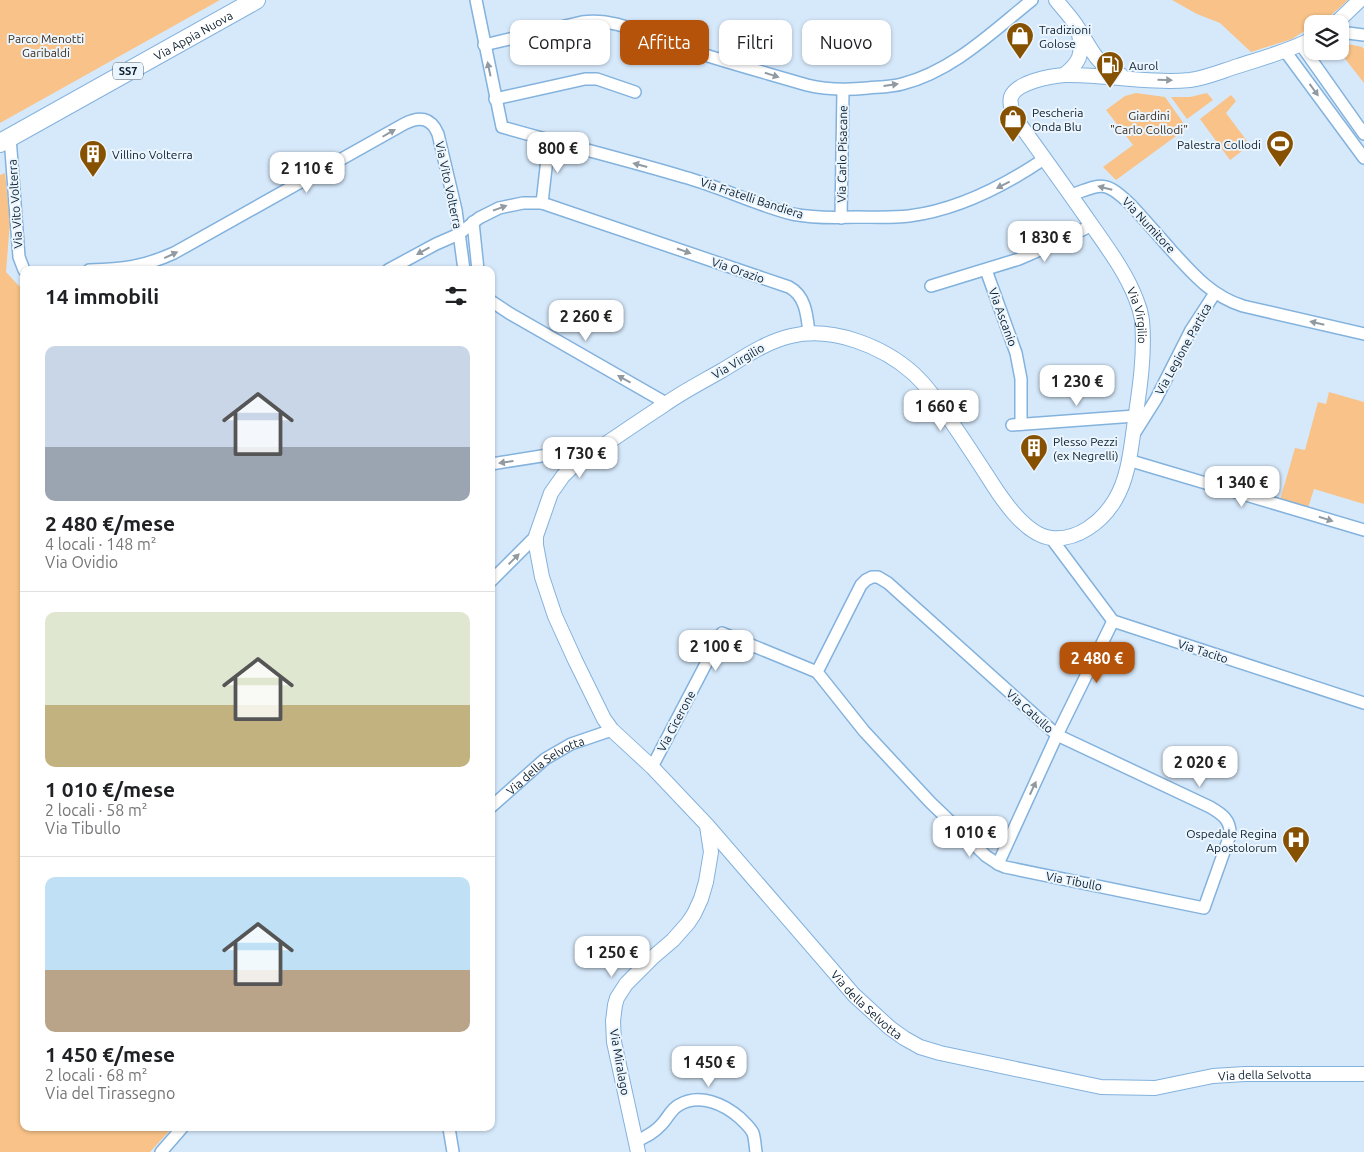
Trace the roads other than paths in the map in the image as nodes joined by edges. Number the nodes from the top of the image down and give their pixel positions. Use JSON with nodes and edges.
{"nodes":[{"id":1,"x":256,"y":0,"type":"edge"},
{"id":2,"x":476,"y":0,"type":"edge"},
{"id":3,"x":1032,"y":0,"type":"edge"},
{"id":4,"x":1056,"y":0,"type":"edge"},
{"id":5,"x":1360,"y":0,"type":"edge"},
{"id":6,"x":1344,"y":15,"type":"edge"},
{"id":7,"x":1077,"y":26,"type":"junction"},
{"id":8,"x":1349,"y":33,"type":"edge"},
{"id":9,"x":1364,"y":35,"type":"edge"},
{"id":10,"x":1304,"y":43,"type":"edge"},
{"id":11,"x":484,"y":45,"type":"junction"},
{"id":12,"x":1285,"y":51,"type":"junction"},
{"id":13,"x":1318,"y":60,"type":"edge"},
{"id":14,"x":1064,"y":75,"type":"junction"},
{"id":15,"x":1131,"y":78,"type":"junction"},
{"id":16,"x":843,"y":90,"type":"junction"},
{"id":17,"x":635,"y":92,"type":"dead end"},
{"id":18,"x":496,"y":99,"type":"junction"},
{"id":19,"x":1364,"y":134,"type":"edge"},
{"id":20,"x":5,"y":140,"type":"edge"},
{"id":21,"x":551,"y":140,"type":"junction"},
{"id":22,"x":1364,"y":158,"type":"edge"},
{"id":23,"x":1044,"y":159,"type":"junction"},
{"id":24,"x":1071,"y":194,"type":"junction"},
{"id":25,"x":542,"y":203,"type":"junction"},
{"id":26,"x":842,"y":218,"type":"junction"},
{"id":27,"x":473,"y":222,"type":"junction"},
{"id":28,"x":1092,"y":225,"type":"junction"},
{"id":29,"x":459,"y":234,"type":"junction"},
{"id":30,"x":22,"y":266,"type":"edge"},
{"id":31,"x":141,"y":266,"type":"edge"},
{"id":32,"x":395,"y":266,"type":"edge"},
{"id":33,"x":463,"y":266,"type":"edge"},
{"id":34,"x":478,"y":266,"type":"edge"},
{"id":35,"x":986,"y":270,"type":"junction"},
{"id":36,"x":931,"y":286,"type":"dead end"},
{"id":37,"x":1215,"y":293,"type":"junction"},
{"id":38,"x":495,"y":304,"type":"edge"},
{"id":39,"x":809,"y":333,"type":"junction"},
{"id":40,"x":1364,"y":334,"type":"edge"},
{"id":41,"x":666,"y":403,"type":"junction"},
{"id":42,"x":1136,"y":416,"type":"junction"},
{"id":43,"x":1133,"y":436,"type":"junction"},
{"id":44,"x":1128,"y":460,"type":"junction"},
{"id":45,"x":495,"y":463,"type":"edge"},
{"id":46,"x":572,"y":467,"type":"junction"},
{"id":47,"x":1364,"y":530,"type":"edge"},
{"id":48,"x":536,"y":536,"type":"junction"},
{"id":49,"x":1051,"y":538,"type":"junction"},
{"id":50,"x":495,"y":577,"type":"edge"},
{"id":51,"x":1113,"y":621,"type":"junction"},
{"id":52,"x":816,"y":672,"type":"junction"},
{"id":53,"x":1364,"y":702,"type":"edge"},
{"id":54,"x":612,"y":730,"type":"junction"},
{"id":55,"x":1057,"y":735,"type":"junction"},
{"id":56,"x":652,"y":767,"type":"junction"},
{"id":57,"x":495,"y":804,"type":"edge"},
{"id":58,"x":707,"y":825,"type":"junction"},
{"id":59,"x":998,"y":864,"type":"junction"},
{"id":60,"x":1204,"y":908,"type":"joint"},
{"id":61,"x":1364,"y":1074,"type":"edge"},
{"id":62,"x":179,"y":1131,"type":"edge"},
{"id":63,"x":450,"y":1131,"type":"edge"},
{"id":64,"x":636,"y":1147,"type":"edge"},
{"id":65,"x":161,"y":1152,"type":"edge"},
{"id":66,"x":453,"y":1152,"type":"edge"},
{"id":67,"x":756,"y":1152,"type":"edge"}],
"edges":[{"from":1,"to":20,"type":"main road","name":"Via Appia Nuova","number":"SS7"},
{"from":2,"to":11,"type":"street"},
{"from":16,"to":3,"type":"street","one_way":true},
{"from":4,"to":7,"type":"street"},
{"from":5,"to":6,"type":"street"},
{"from":7,"to":14,"type":"street"},
{"from":7,"to":15,"type":"street"},
{"from":8,"to":9,"type":"street"},
{"from":10,"to":12,"type":"street","name":"Via Virgilio"},
{"from":11,"to":16,"type":"street","one_way":true},
{"from":18,"to":11,"type":"street","one_way":true},
{"from":15,"to":12,"type":"street","name":"Via Virgilio","one_way":true},
{"from":12,"to":22,"type":"street","one_way":true},
{"from":13,"to":19,"type":"street"},
{"from":14,"to":15,"type":"street","name":"Via Virgilio"},
{"from":14,"to":23,"type":"street","name":"Via Virgilio"},
{"from":16,"to":26,"type":"street","name":"Via Carlo Pisacane"},
{"from":17,"to":18,"type":"street"},
{"from":18,"to":21,"type":"street","name":"Via Fratelli Bandiera"},
{"from":20,"to":30,"type":"street","name":"Via Vito Volterra"},
{"from":21,"to":25,"type":"street"},
{"from":26,"to":21,"type":"street","name":"Via Fratelli Bandiera","one_way":true},
{"from":23,"to":24,"type":"street","name":"Via Virgilio"},
{"from":23,"to":26,"type":"street","name":"Via Fratelli Bandiera","one_way":true},
{"from":24,"to":28,"type":"street","name":"Via Virgilio"},
{"from":37,"to":24,"type":"street","name":"Via Numitore","one_way":true},
{"from":27,"to":25,"type":"street","one_way":true},
{"from":25,"to":39,"type":"street","name":"Via Orazio","one_way":true},
{"from":27,"to":29,"type":"street"},
{"from":27,"to":34,"type":"street"},
{"from":28,"to":35,"type":"street"},
{"from":28,"to":42,"type":"street","name":"Via Virgilio"},
{"from":31,"to":29,"type":"street","name":"Via Vito Volterra","one_way":true},
{"from":29,"to":32,"type":"street","one_way":true},
{"from":29,"to":33,"type":"street","name":"Via Vito Volterra"},
{"from":35,"to":36,"type":"street"},
{"from":35,"to":42,"type":"street","name":"Via Ascanio"},
{"from":40,"to":37,"type":"street","name":"Via Legione Partica","one_way":true},
{"from":37,"to":43,"type":"street","name":"Via Legione Partica"},
{"from":41,"to":38,"type":"street","one_way":true},
{"from":39,"to":41,"type":"street","name":"Via Virgilio"},
{"from":39,"to":49,"type":"street","name":"Via Virgilio"},
{"from":41,"to":46,"type":"street","name":"Via Virgilio"},
{"from":42,"to":43,"type":"street","name":"Via Virgilio"},
{"from":43,"to":44,"type":"street","name":"Via Virgilio"},
{"from":44,"to":47,"type":"street","one_way":true},
{"from":44,"to":49,"type":"street","name":"Via Virgilio"},
{"from":46,"to":45,"type":"street","one_way":true},
{"from":46,"to":48,"type":"street","name":"Via Virgilio"},
{"from":50,"to":48,"type":"street","one_way":true},
{"from":48,"to":54,"type":"street","name":"Via Virgilio"},
{"from":49,"to":51,"type":"street"},
{"from":51,"to":53,"type":"street","name":"Via Tacito"},
{"from":51,"to":55,"type":"street"},
{"from":52,"to":55,"type":"street","name":"Via Catullo"},
{"from":52,"to":56,"type":"street","name":"Via Cicerone"},
{"from":52,"to":59,"type":"street","name":"Via Tibullo"},
{"from":54,"to":56,"type":"street","name":"Via della Selvotta"},
{"from":54,"to":57,"type":"street","name":"Via della Selvotta"},
{"from":59,"to":55,"type":"street","one_way":true},
{"from":55,"to":60,"type":"street","name":"Via Catullo"},
{"from":56,"to":58,"type":"street","name":"Via della Selvotta"},
{"from":58,"to":61,"type":"street","name":"Via della Selvotta"},
{"from":58,"to":64,"type":"street","name":"Via Miralago"},
{"from":59,"to":60,"type":"street","name":"Via Tibullo"},
{"from":62,"to":65,"type":"street"},
{"from":63,"to":66,"type":"street"},
{"from":64,"to":67,"type":"street"}]}
